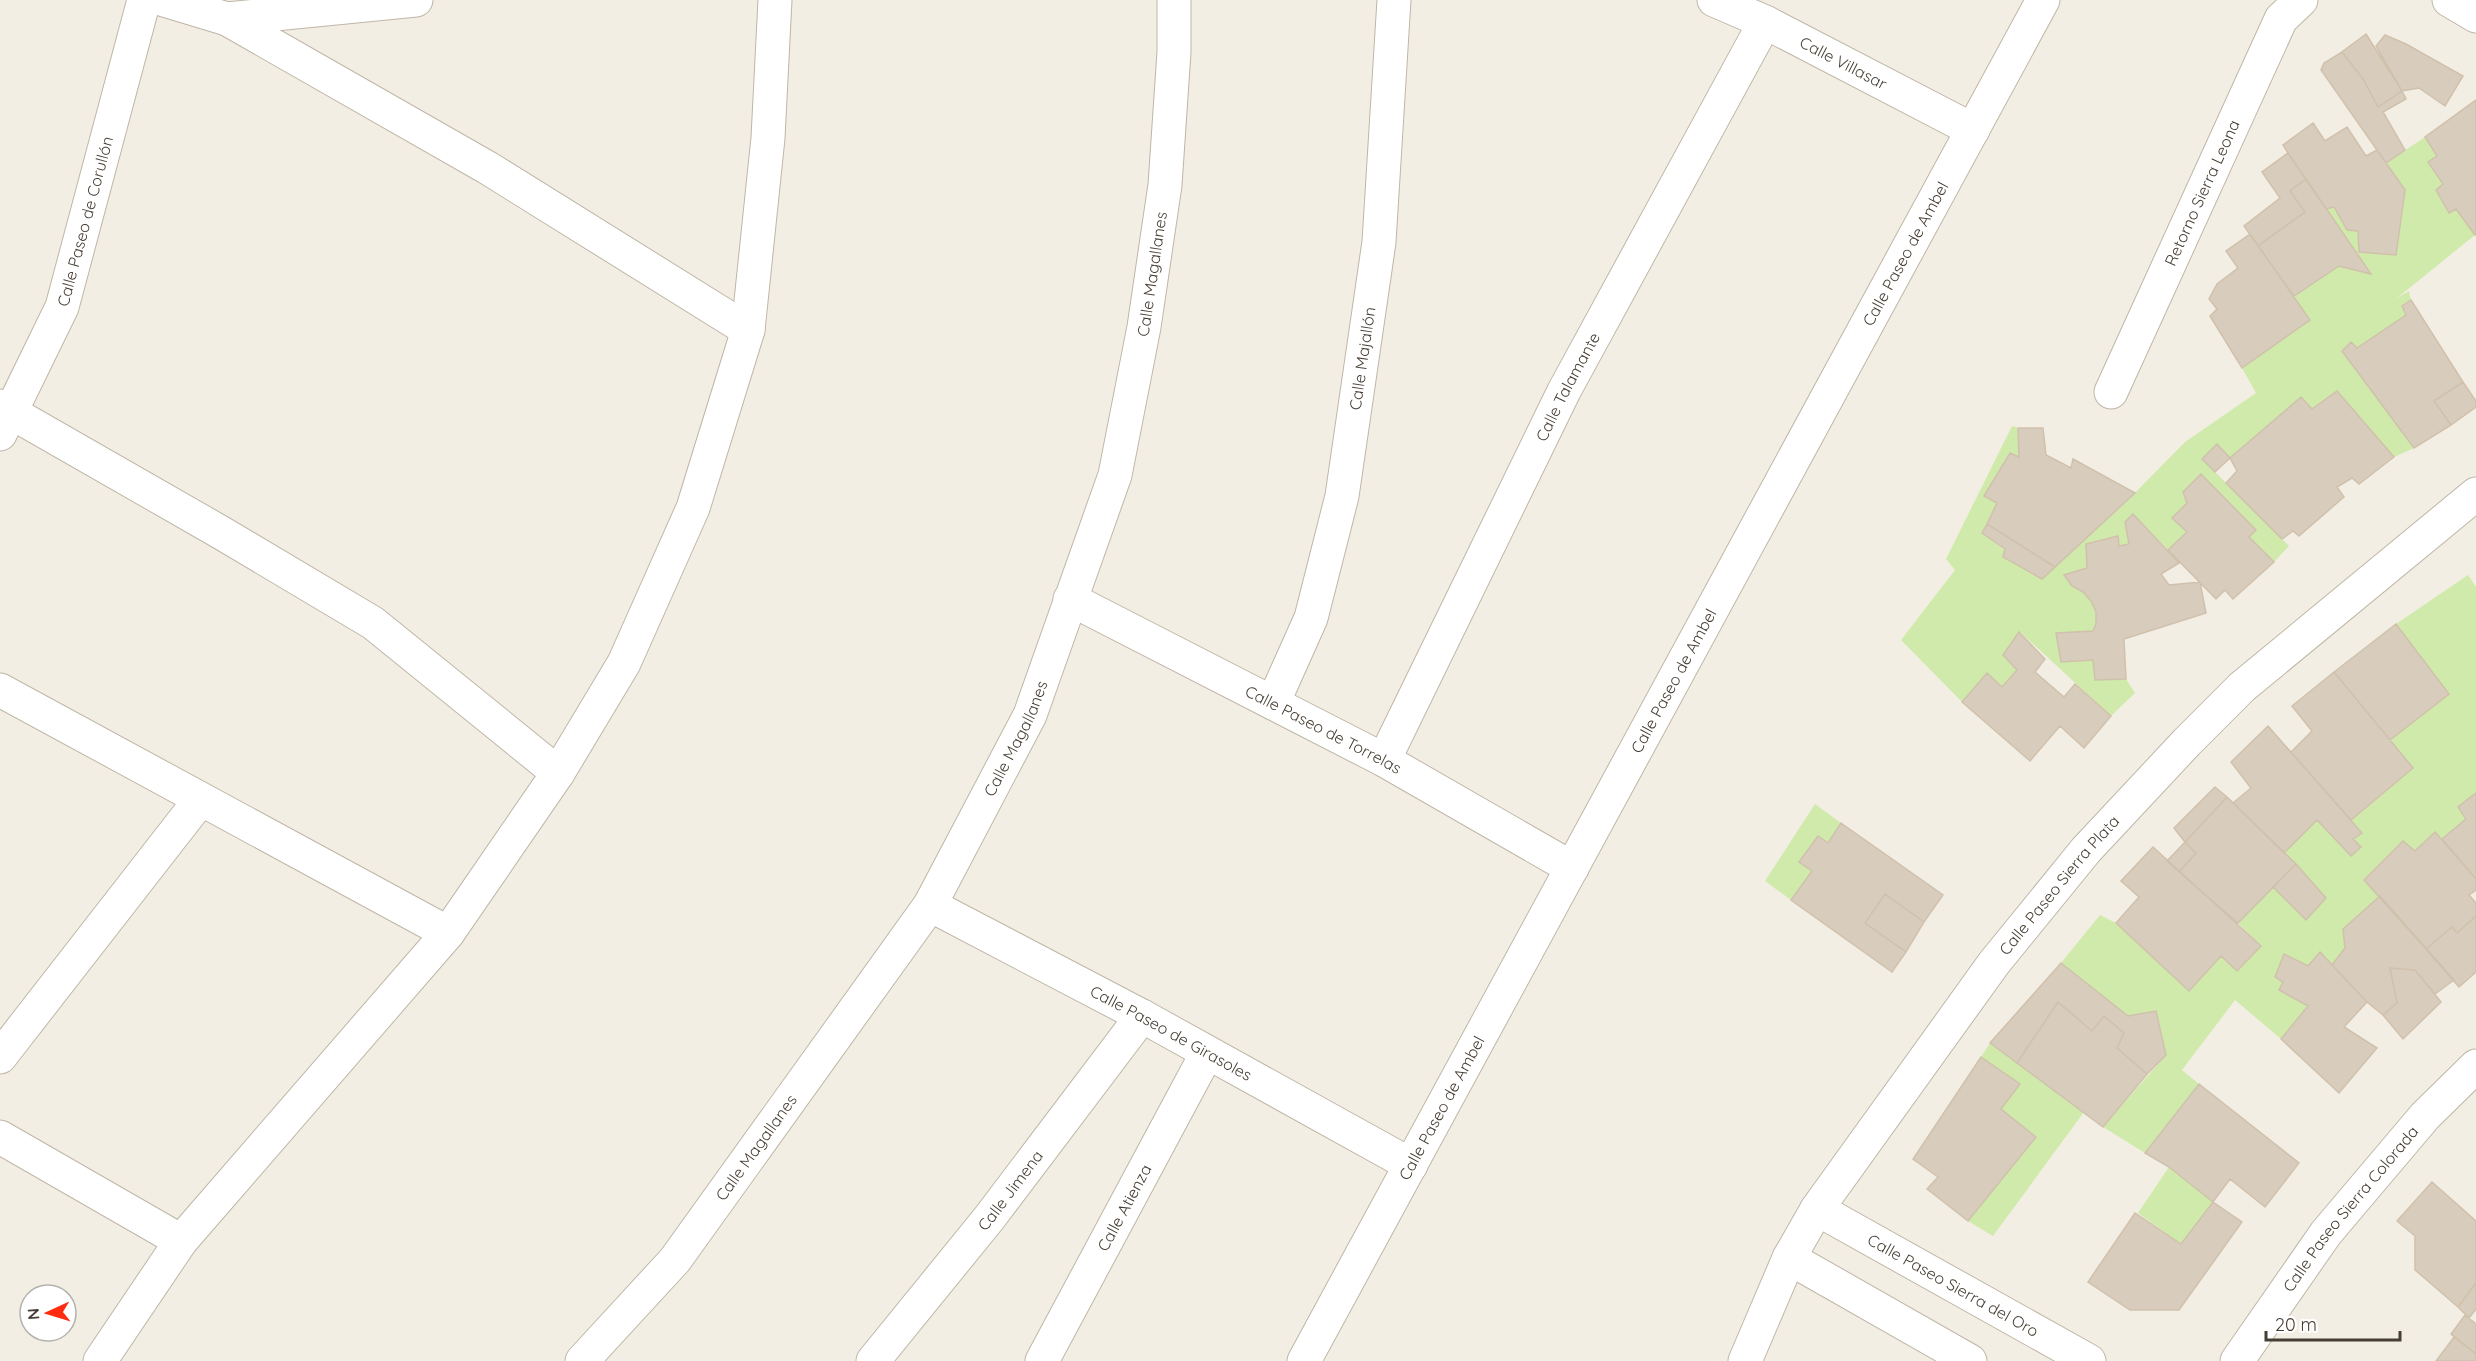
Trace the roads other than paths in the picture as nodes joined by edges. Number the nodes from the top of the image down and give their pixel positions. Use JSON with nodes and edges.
{"nodes":[{"id":1,"x":144,"y":0,"type":"edge"},
{"id":2,"x":164,"y":0,"type":"edge"},
{"id":3,"x":416,"y":0,"type":"edge"},
{"id":4,"x":775,"y":0,"type":"edge"},
{"id":5,"x":1174,"y":0,"type":"edge"},
{"id":6,"x":1394,"y":0,"type":"edge"},
{"id":7,"x":1714,"y":0,"type":"edge"},
{"id":8,"x":2043,"y":0,"type":"edge"},
{"id":9,"x":2301,"y":0,"type":"edge"},
{"id":10,"x":2449,"y":0,"type":"edge"},
{"id":11,"x":2476,"y":16,"type":"edge"},
{"id":12,"x":227,"y":20,"type":"junction"},
{"id":13,"x":1765,"y":22,"type":"junction"},
{"id":14,"x":1973,"y":130,"type":"junction"},
{"id":15,"x":748,"y":330,"type":"junction"},
{"id":16,"x":2111,"y":392,"type":"dead end"},
{"id":17,"x":4,"y":417,"type":"edge"},
{"id":18,"x":2476,"y":494,"type":"edge"},
{"id":19,"x":1070,"y":598,"type":"junction"},
{"id":20,"x":0,"y":690,"type":"edge"},
{"id":21,"x":1273,"y":703,"type":"junction"},
{"id":22,"x":1384,"y":760,"type":"junction"},
{"id":23,"x":558,"y":773,"type":"junction"},
{"id":24,"x":200,"y":800,"type":"junction"},
{"id":25,"x":1572,"y":868,"type":"junction"},
{"id":26,"x":930,"y":905,"type":"junction"},
{"id":27,"x":448,"y":933,"type":"junction"},
{"id":28,"x":1142,"y":1016,"type":"junction"},
{"id":29,"x":1207,"y":1053,"type":"junction"},
{"id":30,"x":0,"y":1057,"type":"edge"},
{"id":31,"x":2476,"y":1066,"type":"edge"},
{"id":32,"x":0,"y":1137,"type":"edge"},
{"id":33,"x":1411,"y":1165,"type":"junction"},
{"id":34,"x":1817,"y":1209,"type":"junction"},
{"id":35,"x":182,"y":1241,"type":"junction"},
{"id":36,"x":1789,"y":1258,"type":"junction"},
{"id":37,"x":100,"y":1361,"type":"edge"},
{"id":38,"x":582,"y":1361,"type":"edge"},
{"id":39,"x":873,"y":1361,"type":"edge"},
{"id":40,"x":1042,"y":1361,"type":"edge"},
{"id":41,"x":1304,"y":1361,"type":"edge"},
{"id":42,"x":1745,"y":1361,"type":"edge"},
{"id":43,"x":1970,"y":1361,"type":"edge"},
{"id":44,"x":2090,"y":1361,"type":"edge"},
{"id":45,"x":2237,"y":1361,"type":"edge"}],
"edges":[{"from":1,"to":17,"type":"street","name":"Calle Paseo de Corullón"},
{"from":2,"to":12,"type":"street"},
{"from":3,"to":12,"type":"street"},
{"from":4,"to":15,"type":"street"},
{"from":5,"to":19,"type":"street","name":"Calle Magallanes"},
{"from":6,"to":21,"type":"street","name":"Calle Majallón"},
{"from":7,"to":13,"type":"street","name":"Calle Villasar"},
{"from":8,"to":14,"type":"street","name":"Calle Paseo de Ambel"},
{"from":9,"to":16,"type":"street","name":"Retorno Sierra Leona"},
{"from":10,"to":11,"type":"street"},
{"from":12,"to":15,"type":"street"},
{"from":13,"to":14,"type":"street","name":"Calle Villasar"},
{"from":13,"to":22,"type":"street","name":"Calle Talamante"},
{"from":14,"to":25,"type":"street","name":"Calle Paseo de Ambel"},
{"from":15,"to":23,"type":"street"},
{"from":17,"to":23,"type":"street"},
{"from":18,"to":34,"type":"street","name":"Calle Paseo Sierra Plata"},
{"from":19,"to":21,"type":"street","name":"Calle Paseo de Torrelas"},
{"from":19,"to":26,"type":"street","name":"Calle Magallanes"},
{"from":20,"to":24,"type":"street"},
{"from":21,"to":22,"type":"street","name":"Calle Paseo de Torrelas"},
{"from":22,"to":25,"type":"street","name":"Calle Paseo de Torrelas"},
{"from":23,"to":27,"type":"street"},
{"from":24,"to":27,"type":"street"},
{"from":24,"to":30,"type":"street"},
{"from":25,"to":33,"type":"street","name":"Calle Paseo de Ambel"},
{"from":26,"to":28,"type":"street","name":"Calle Paseo de Girasoles"},
{"from":26,"to":38,"type":"street","name":"Calle Magallanes"},
{"from":27,"to":35,"type":"street"},
{"from":28,"to":29,"type":"street","name":"Calle Paseo de Girasoles"},
{"from":28,"to":39,"type":"street","name":"Calle Jimena"},
{"from":29,"to":33,"type":"street","name":"Calle Paseo de Girasoles"},
{"from":29,"to":40,"type":"street","name":"Calle Atienza"},
{"from":31,"to":45,"type":"street","name":"Calle Paseo Sierra Colorada"},
{"from":32,"to":35,"type":"street"},
{"from":33,"to":41,"type":"street","name":"Calle Paseo de Ambel"},
{"from":34,"to":36,"type":"street","name":"Calle Paseo Sierra Plata"},
{"from":34,"to":44,"type":"street","name":"Calle Paseo Sierra del Oro"},
{"from":35,"to":37,"type":"street"},
{"from":36,"to":42,"type":"street","name":"Calle Paseo Sierra Plata"},
{"from":36,"to":43,"type":"street"}]}
